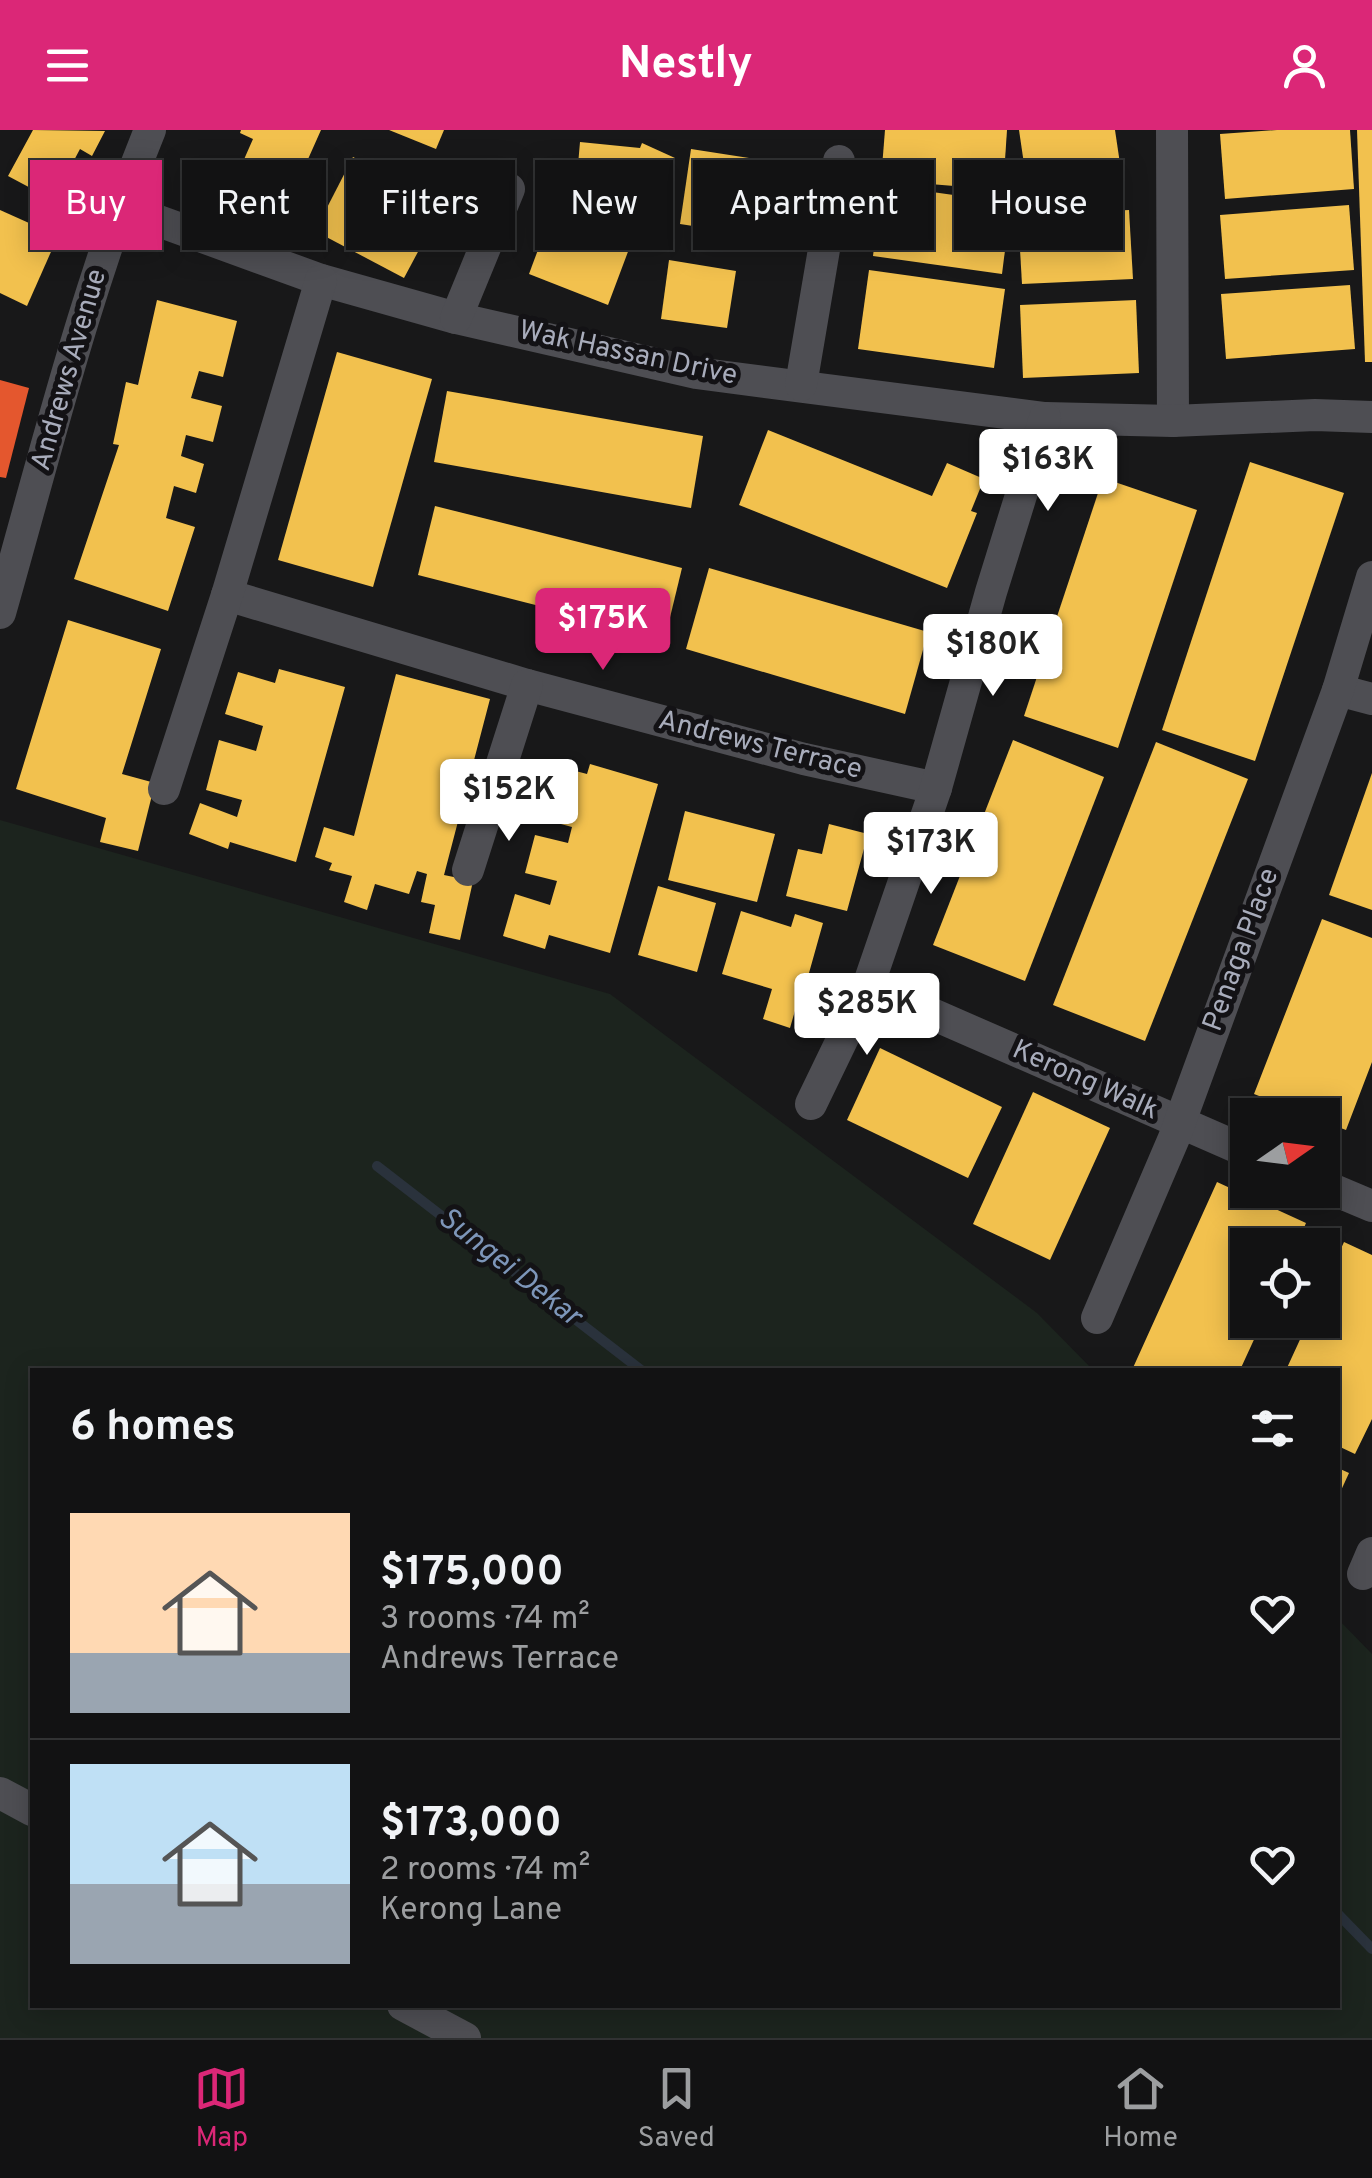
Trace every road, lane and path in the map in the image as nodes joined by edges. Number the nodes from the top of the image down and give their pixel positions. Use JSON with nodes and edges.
{"nodes":[{"id":1,"x":150,"y":130,"type":"edge"},
{"id":2,"x":1172,"y":130,"type":"edge"},
{"id":3,"x":138,"y":160,"type":"edge"},
{"id":4,"x":162,"y":221,"type":"edge"},
{"id":5,"x":105,"y":250,"type":"edge"},
{"id":6,"x":484,"y":250,"type":"edge"},
{"id":7,"x":824,"y":250,"type":"edge"},
{"id":8,"x":321,"y":280,"type":"junction"},
{"id":9,"x":456,"y":318,"type":"junction"},
{"id":10,"x":801,"y":385,"type":"junction"},
{"id":11,"x":1372,"y":417,"type":"edge"},
{"id":12,"x":1045,"y":418,"type":"junction"},
{"id":13,"x":1173,"y":421,"type":"junction"},
{"id":14,"x":7,"y":562,"type":"edge"},
{"id":15,"x":1372,"y":577,"type":"edge"},
{"id":16,"x":227,"y":594,"type":"junction"},
{"id":17,"x":0,"y":614,"type":"edge"},
{"id":18,"x":527,"y":685,"type":"junction"},
{"id":19,"x":1338,"y":690,"type":"junction"},
{"id":20,"x":1372,"y":699,"type":"edge"},
{"id":21,"x":936,"y":788,"type":"junction"},
{"id":22,"x":164,"y":789,"type":"dead end"},
{"id":23,"x":468,"y":870,"type":"dead end"},
{"id":24,"x":868,"y":986,"type":"junction"},
{"id":25,"x":810,"y":1104,"type":"dead end"},
{"id":26,"x":1179,"y":1122,"type":"junction"},
{"id":27,"x":1230,"y":1144,"type":"edge"},
{"id":28,"x":1340,"y":1192,"type":"edge"},
{"id":29,"x":1372,"y":1206,"type":"edge"},
{"id":30,"x":1098,"y":1318,"type":"dead end"},
{"id":31,"x":0,"y":1793,"type":"edge"},
{"id":32,"x":30,"y":1809,"type":"edge"},
{"id":33,"x":409,"y":2008,"type":"edge"},
{"id":34,"x":466,"y":2038,"type":"edge"}],
"edges":[{"from":1,"to":3,"type":"street","name":"Andrews Avenue"},
{"from":2,"to":13,"type":"street"},
{"from":4,"to":8,"type":"street","name":"Wak Hassan Drive"},
{"from":5,"to":14,"type":"street","name":"Andrews Avenue"},
{"from":6,"to":9,"type":"street"},
{"from":7,"to":10,"type":"street"},
{"from":8,"to":9,"type":"street","name":"Wak Hassan Drive"},
{"from":8,"to":16,"type":"street"},
{"from":9,"to":10,"type":"street","name":"Wak Hassan Drive"},
{"from":10,"to":12,"type":"street","name":"Wak Hassan Drive"},
{"from":11,"to":13,"type":"street","name":"Wak Hassan Drive"},
{"from":12,"to":13,"type":"street","name":"Wak Hassan Drive"},
{"from":12,"to":21,"type":"street"},
{"from":14,"to":17,"type":"street","name":"Andrews Avenue"},
{"from":15,"to":19,"type":"street","name":"Penaga Place"},
{"from":16,"to":18,"type":"street","name":"Andrews Terrace"},
{"from":16,"to":22,"type":"street"},
{"from":18,"to":21,"type":"street","name":"Andrews Terrace"},
{"from":18,"to":23,"type":"street"},
{"from":19,"to":20,"type":"street"},
{"from":19,"to":26,"type":"street","name":"Penaga Place"},
{"from":21,"to":24,"type":"street"},
{"from":24,"to":25,"type":"street"},
{"from":24,"to":26,"type":"street","name":"Kerong Walk"},
{"from":26,"to":27,"type":"street","name":"Kerong Walk"},
{"from":26,"to":30,"type":"street","name":"Penaga Place"},
{"from":28,"to":29,"type":"street"},
{"from":31,"to":32,"type":"street"},
{"from":33,"to":34,"type":"street"}]}
